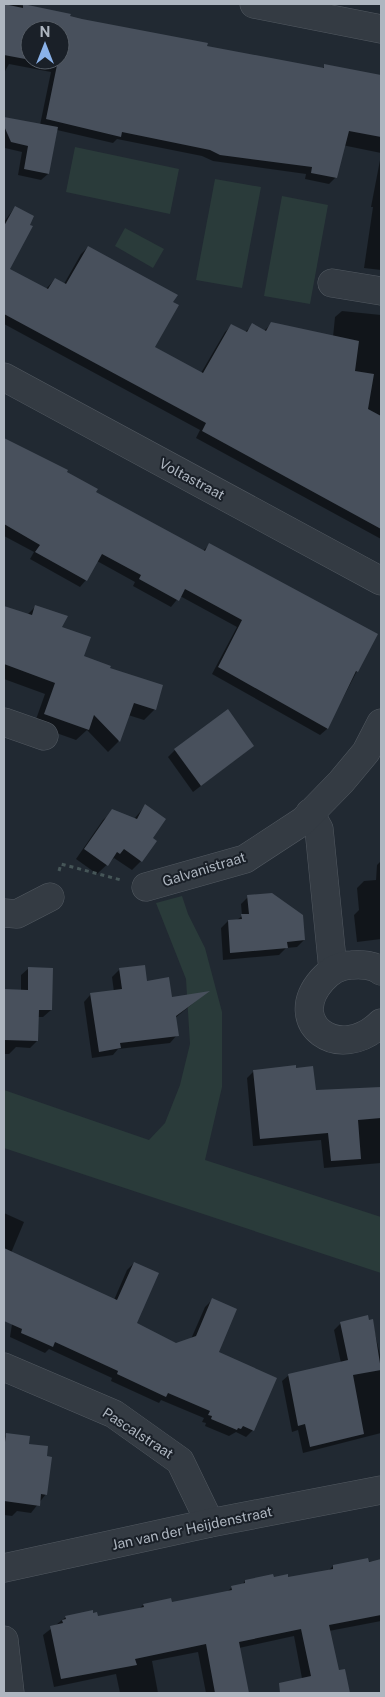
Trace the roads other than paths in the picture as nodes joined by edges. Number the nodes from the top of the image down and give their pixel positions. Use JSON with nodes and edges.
{"nodes":[{"id":1,"x":254,"y":4,"type":"edge"},
{"id":2,"x":381,"y":29,"type":"edge"},
{"id":3,"x":332,"y":283,"type":"dead end"},
{"id":4,"x":381,"y":291,"type":"edge"},
{"id":5,"x":4,"y":377,"type":"edge"},
{"id":6,"x":381,"y":581,"type":"edge"},
{"id":7,"x":4,"y":722,"type":"edge"},
{"id":8,"x":381,"y":723,"type":"edge"},
{"id":9,"x":44,"y":736,"type":"dead end"},
{"id":10,"x":310,"y":813,"type":"junction"},
{"id":11,"x":146,"y":887,"type":"road end"},
{"id":12,"x":50,"y":897,"type":"road end"},
{"id":13,"x":4,"y":914,"type":"edge"},
{"id":14,"x":333,"y":970,"type":"junction"},
{"id":15,"x":381,"y":971,"type":"edge"},
{"id":16,"x":381,"y":1024,"type":"edge"},
{"id":17,"x":4,"y":1367,"type":"edge"},
{"id":18,"x":381,"y":1490,"type":"edge"},
{"id":19,"x":210,"y":1523,"type":"junction"},
{"id":20,"x":4,"y":1568,"type":"edge"},
{"id":21,"x":4,"y":1640,"type":"edge"},
{"id":22,"x":10,"y":1693,"type":"edge"}],
"edges":[{"from":1,"to":2,"type":"street"},
{"from":3,"to":4,"type":"street"},
{"from":5,"to":6,"type":"street","name":"Voltastraat"},
{"from":7,"to":9,"type":"street"},
{"from":8,"to":10,"type":"street","name":"Galvanistraat"},
{"from":10,"to":11,"type":"street","name":"Galvanistraat"},
{"from":10,"to":14,"type":"street"},
{"from":12,"to":13,"type":"street"},
{"from":14,"to":15,"type":"street"},
{"from":14,"to":16,"type":"street"},
{"from":17,"to":19,"type":"street","name":"Pascalstraat"},
{"from":18,"to":19,"type":"street","name":"Jan van der Heijdenstraat"},
{"from":19,"to":20,"type":"street","name":"Jan van der Heijdenstraat"},
{"from":21,"to":22,"type":"street"}]}
